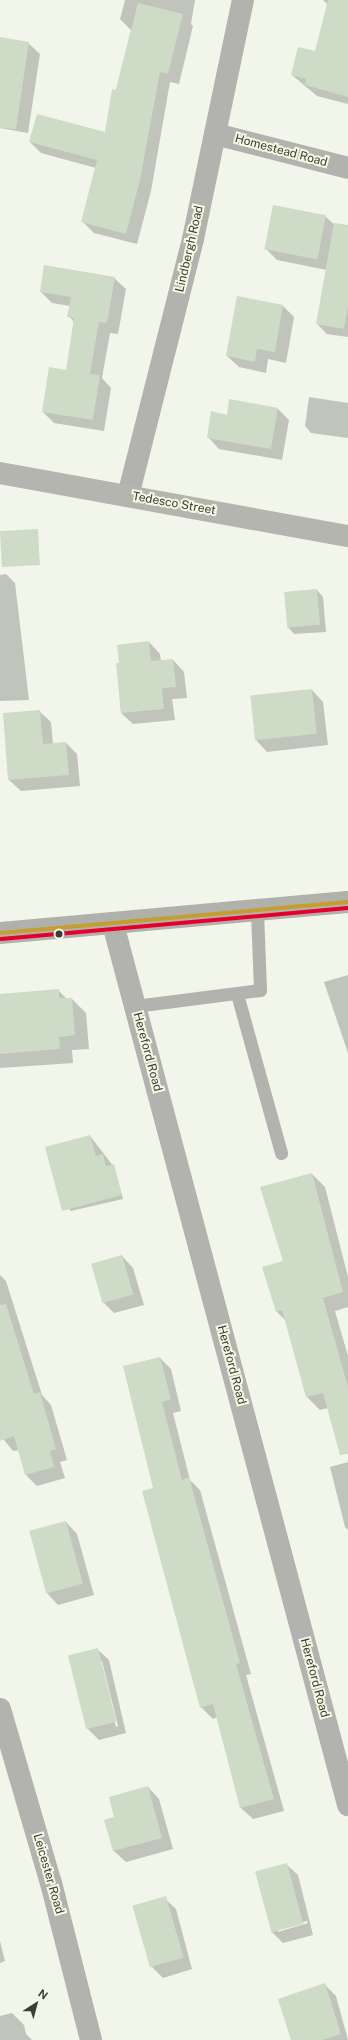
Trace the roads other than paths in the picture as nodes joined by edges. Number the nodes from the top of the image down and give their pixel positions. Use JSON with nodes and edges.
{"nodes":[{"id":1,"x":243,"y":0,"type":"edge"},
{"id":2,"x":214,"y":134,"type":"junction"},
{"id":3,"x":348,"y":168,"type":"edge"},
{"id":4,"x":0,"y":474,"type":"edge"},
{"id":5,"x":128,"y":496,"type":"junction"},
{"id":6,"x":348,"y":536,"type":"edge"},
{"id":7,"x":348,"y":902,"type":"edge"},
{"id":8,"x":257,"y":911,"type":"junction"},
{"id":9,"x":113,"y":924,"type":"junction"},
{"id":10,"x":0,"y":933,"type":"edge"},
{"id":11,"x":237,"y":994,"type":"junction"},
{"id":12,"x":135,"y":1006,"type":"junction"},
{"id":13,"x":281,"y":1152,"type":"dead end"},
{"id":14,"x":0,"y":1709,"type":"edge"},
{"id":15,"x":348,"y":1806,"type":"edge"},
{"id":16,"x":91,"y":2040,"type":"edge"}],
"edges":[{"from":1,"to":2,"type":"street","name":"Lindbergh Road"},
{"from":2,"to":3,"type":"street","name":"Homestead Road"},
{"from":2,"to":5,"type":"street","name":"Lindbergh Road"},
{"from":4,"to":5,"type":"main road","name":"Tedesco Street"},
{"from":5,"to":6,"type":"main road","name":"Tedesco Street"},
{"from":7,"to":8,"type":"main road"},
{"from":8,"to":9,"type":"main road"},
{"from":8,"to":11,"type":"lane"},
{"from":9,"to":10,"type":"main road"},
{"from":9,"to":12,"type":"street","name":"Hereford Road"},
{"from":11,"to":12,"type":"lane"},
{"from":11,"to":13,"type":"lane"},
{"from":12,"to":15,"type":"street","name":"Hereford Road"},
{"from":14,"to":16,"type":"street","name":"Leicester Road"}]}
